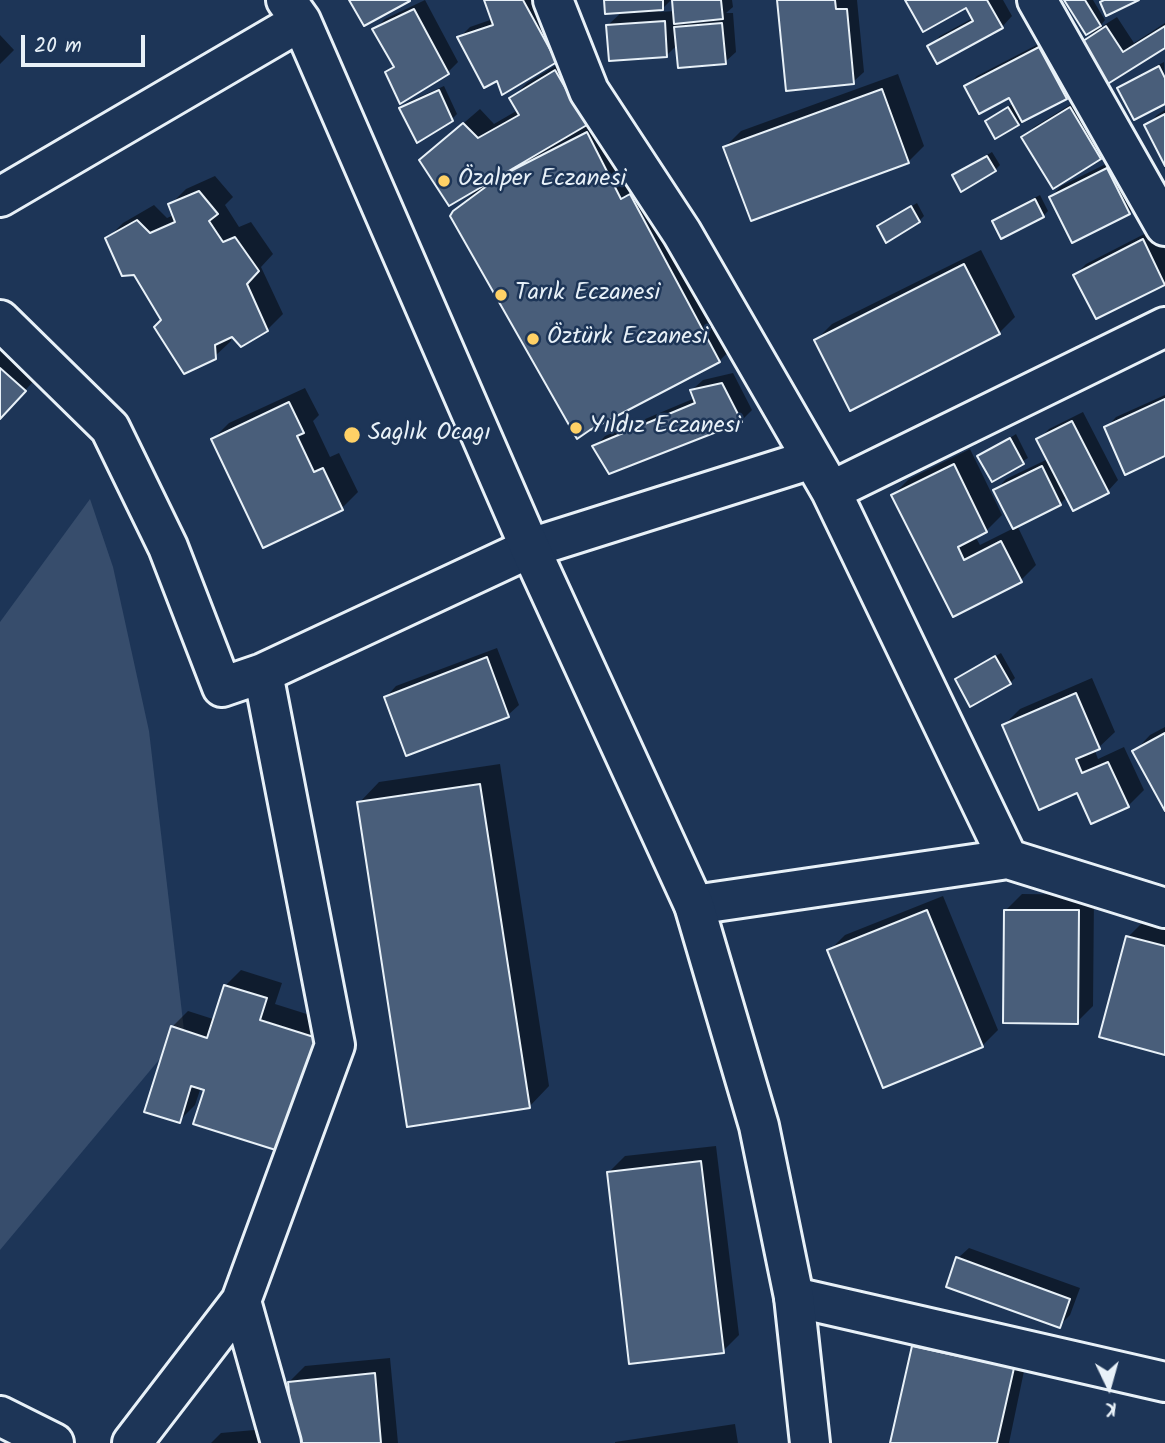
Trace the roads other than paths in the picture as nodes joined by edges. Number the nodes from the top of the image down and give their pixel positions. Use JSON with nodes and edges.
{"nodes":[{"id":1,"x":553,"y":0,"type":"edge"},
{"id":2,"x":1037,"y":0,"type":"edge"},
{"id":3,"x":293,"y":10,"type":"edge"},
{"id":4,"x":0,"y":197,"type":"edge"},
{"id":5,"x":1165,"y":226,"type":"edge"},
{"id":6,"x":0,"y":320,"type":"edge"},
{"id":7,"x":1165,"y":327,"type":"edge"},
{"id":8,"x":822,"y":475,"type":"junction"},
{"id":9,"x":530,"y":548,"type":"junction"},
{"id":10,"x":263,"y":673,"type":"junction"},
{"id":11,"x":1008,"y":859,"type":"junction"},
{"id":12,"x":694,"y":905,"type":"junction"},
{"id":13,"x":1165,"y":908,"type":"edge"},
{"id":14,"x":794,"y":1297,"type":"junction"},
{"id":15,"x":241,"y":1301,"type":"junction"},
{"id":16,"x":1165,"y":1382,"type":"edge"},
{"id":17,"x":0,"y":1416,"type":"edge"},
{"id":18,"x":54,"y":1443,"type":"edge"},
{"id":19,"x":132,"y":1443,"type":"edge"},
{"id":20,"x":281,"y":1443,"type":"edge"},
{"id":21,"x":810,"y":1443,"type":"edge"}],
"edges":[{"from":1,"to":8,"type":"street"},
{"from":2,"to":5,"type":"street"},
{"from":3,"to":4,"type":"street"},
{"from":3,"to":9,"type":"street"},
{"from":6,"to":10,"type":"street"},
{"from":7,"to":8,"type":"street"},
{"from":8,"to":9,"type":"street"},
{"from":8,"to":11,"type":"street"},
{"from":9,"to":10,"type":"street"},
{"from":9,"to":12,"type":"street"},
{"from":10,"to":15,"type":"street"},
{"from":11,"to":12,"type":"street"},
{"from":11,"to":13,"type":"street"},
{"from":12,"to":14,"type":"street"},
{"from":14,"to":16,"type":"street"},
{"from":14,"to":21,"type":"street"},
{"from":15,"to":19,"type":"street"},
{"from":15,"to":20,"type":"street"},
{"from":17,"to":18,"type":"street"}]}
